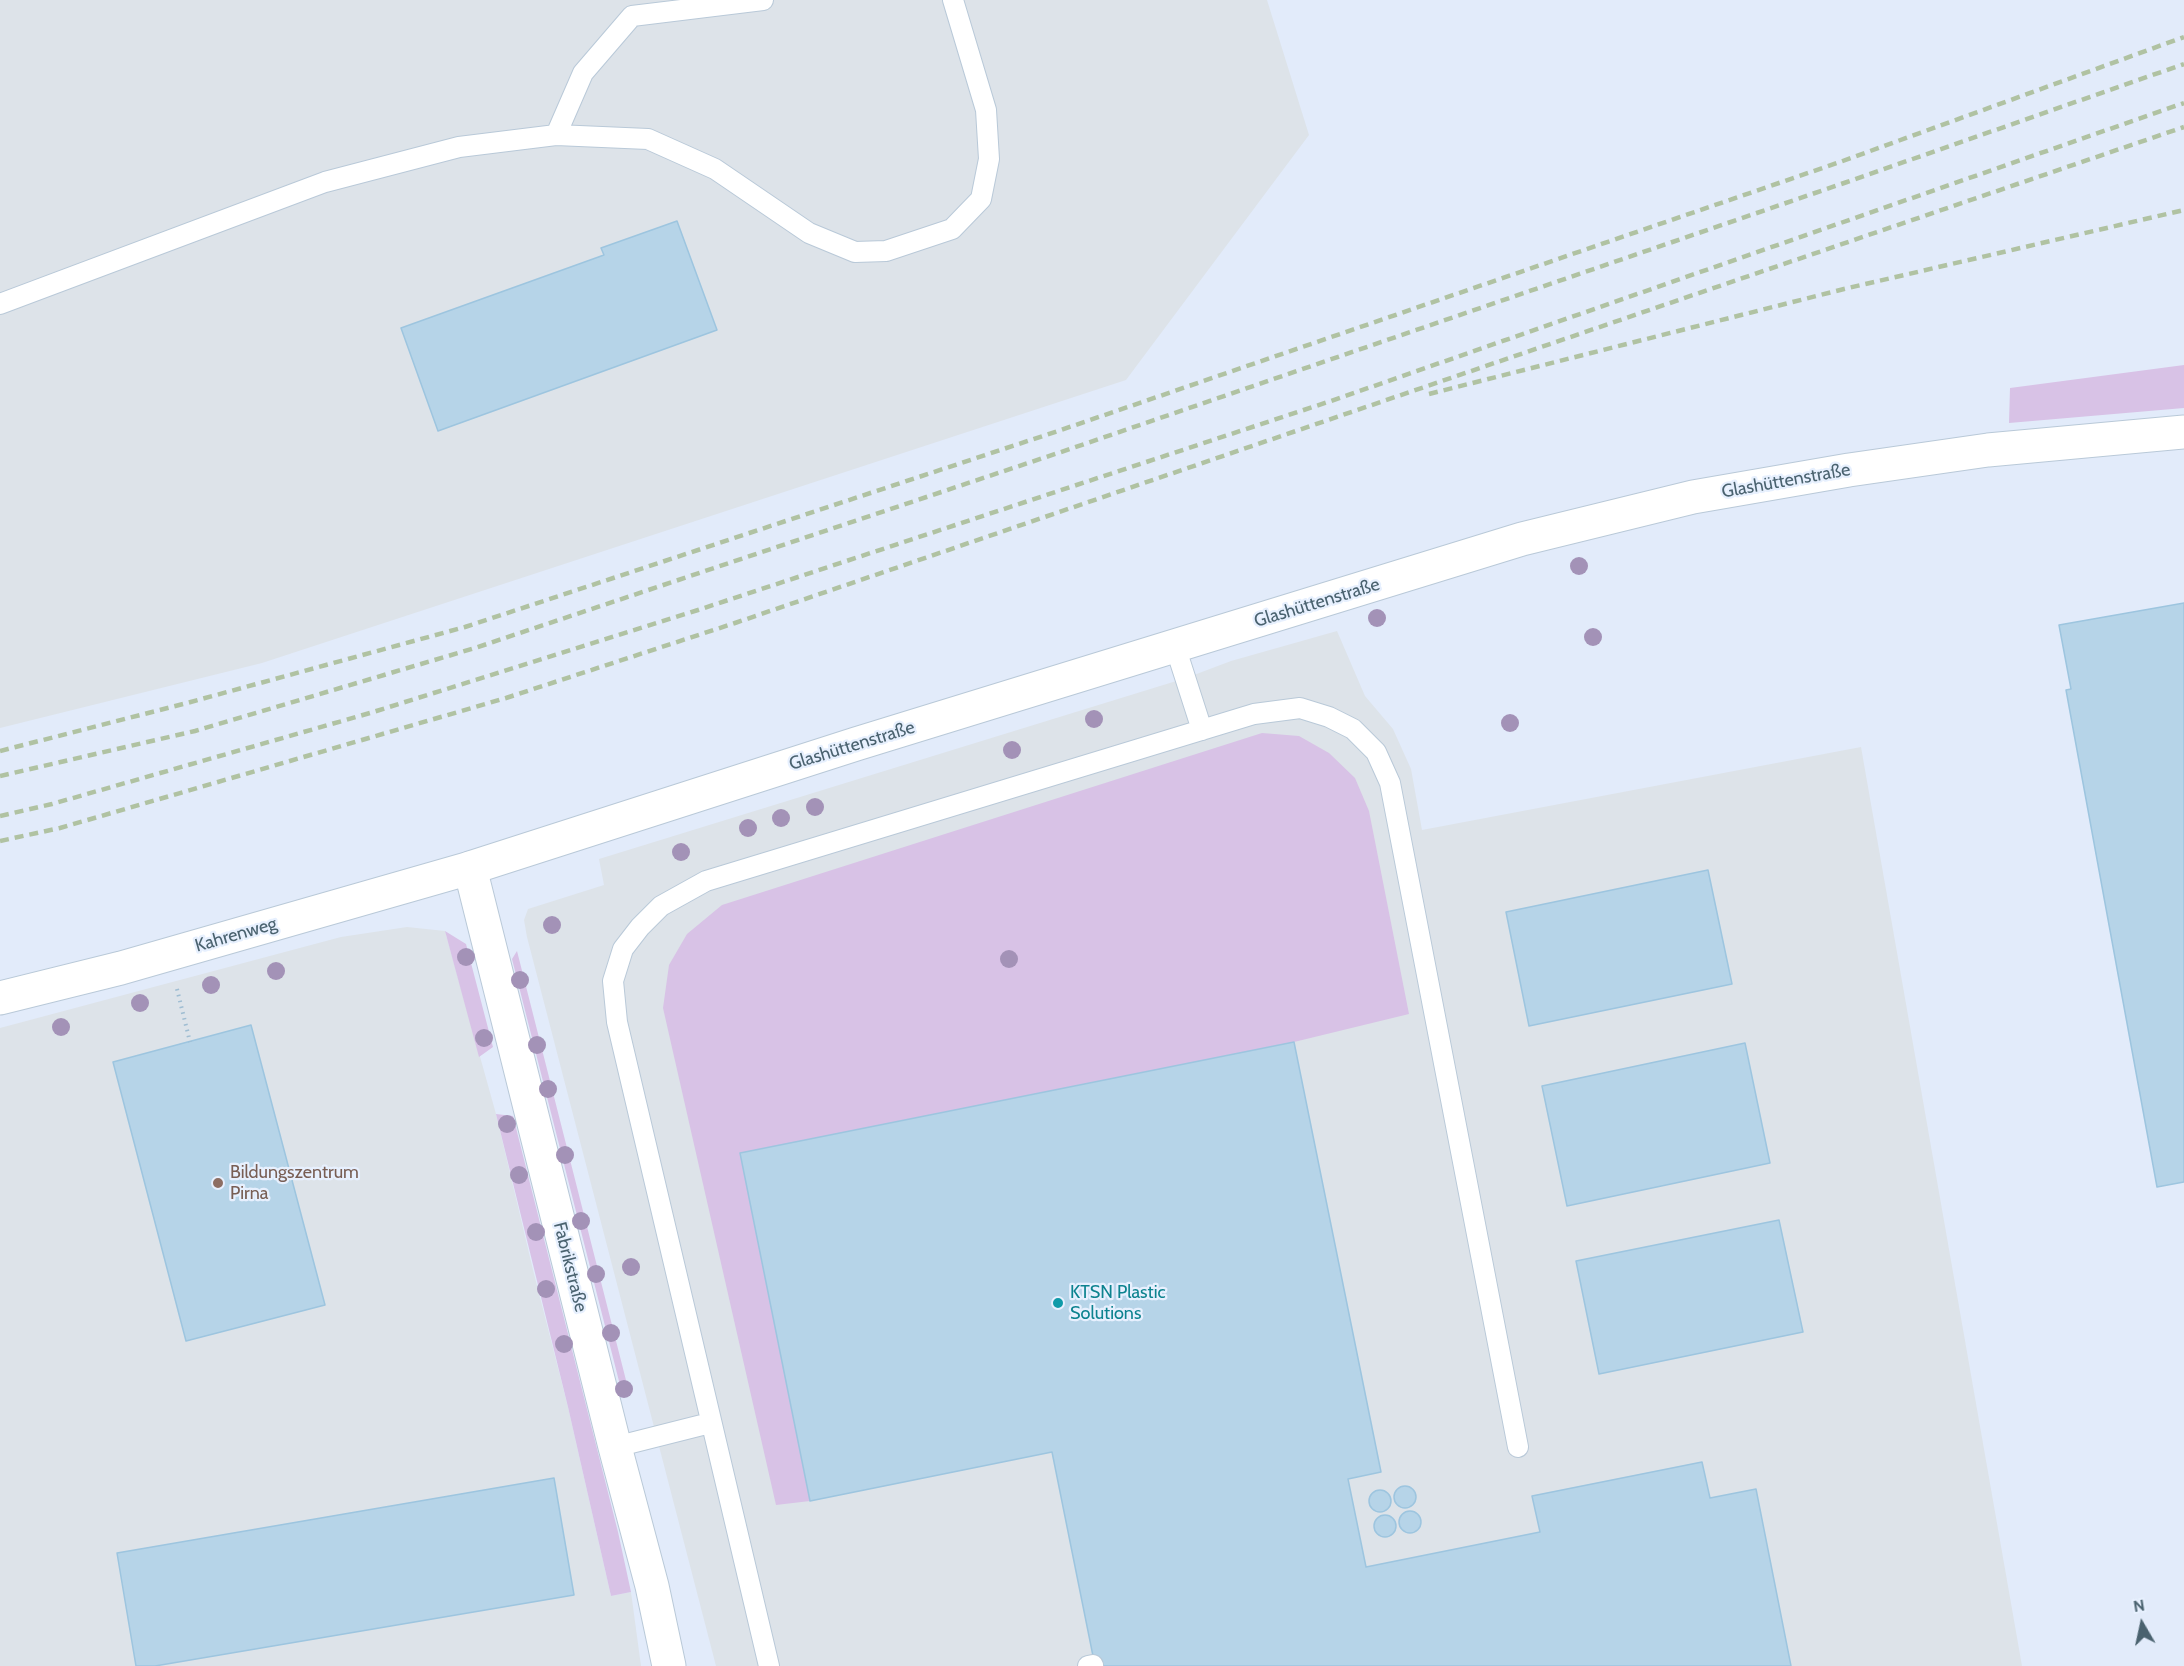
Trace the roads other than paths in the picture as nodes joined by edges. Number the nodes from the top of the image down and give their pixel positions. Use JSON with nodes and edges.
{"nodes":[{"id":1,"x":763,"y":0,"type":"edge"},
{"id":2,"x":953,"y":0,"type":"edge"},
{"id":3,"x":556,"y":135,"type":"junction"},
{"id":4,"x":0,"y":304,"type":"edge"},
{"id":5,"x":2184,"y":432,"type":"edge"},
{"id":6,"x":1176,"y":646,"type":"junction"},
{"id":7,"x":1202,"y":730,"type":"junction"},
{"id":8,"x":470,"y":868,"type":"junction"},
{"id":9,"x":0,"y":998,"type":"edge"},
{"id":10,"x":710,"y":1423,"type":"junction"},
{"id":11,"x":615,"y":1447,"type":"junction"},
{"id":12,"x":1518,"y":1447,"type":"dead end"},
{"id":13,"x":669,"y":1666,"type":"edge"},
{"id":14,"x":769,"y":1666,"type":"edge"}],
"edges":[{"from":1,"to":3,"type":"lane"},
{"from":2,"to":3,"type":"lane"},
{"from":3,"to":4,"type":"lane"},
{"from":5,"to":6,"type":"street","name":"Glashüttenstraße"},
{"from":6,"to":7,"type":"lane"},
{"from":6,"to":8,"type":"street","name":"Glashüttenstraße"},
{"from":7,"to":10,"type":"lane"},
{"from":7,"to":12,"type":"lane"},
{"from":8,"to":9,"type":"street","name":"Kahrenweg"},
{"from":8,"to":11,"type":"street","name":"Fabrikstraße"},
{"from":10,"to":11,"type":"lane"},
{"from":10,"to":14,"type":"lane"},
{"from":11,"to":13,"type":"street","name":"Fabrikstraße"}]}
